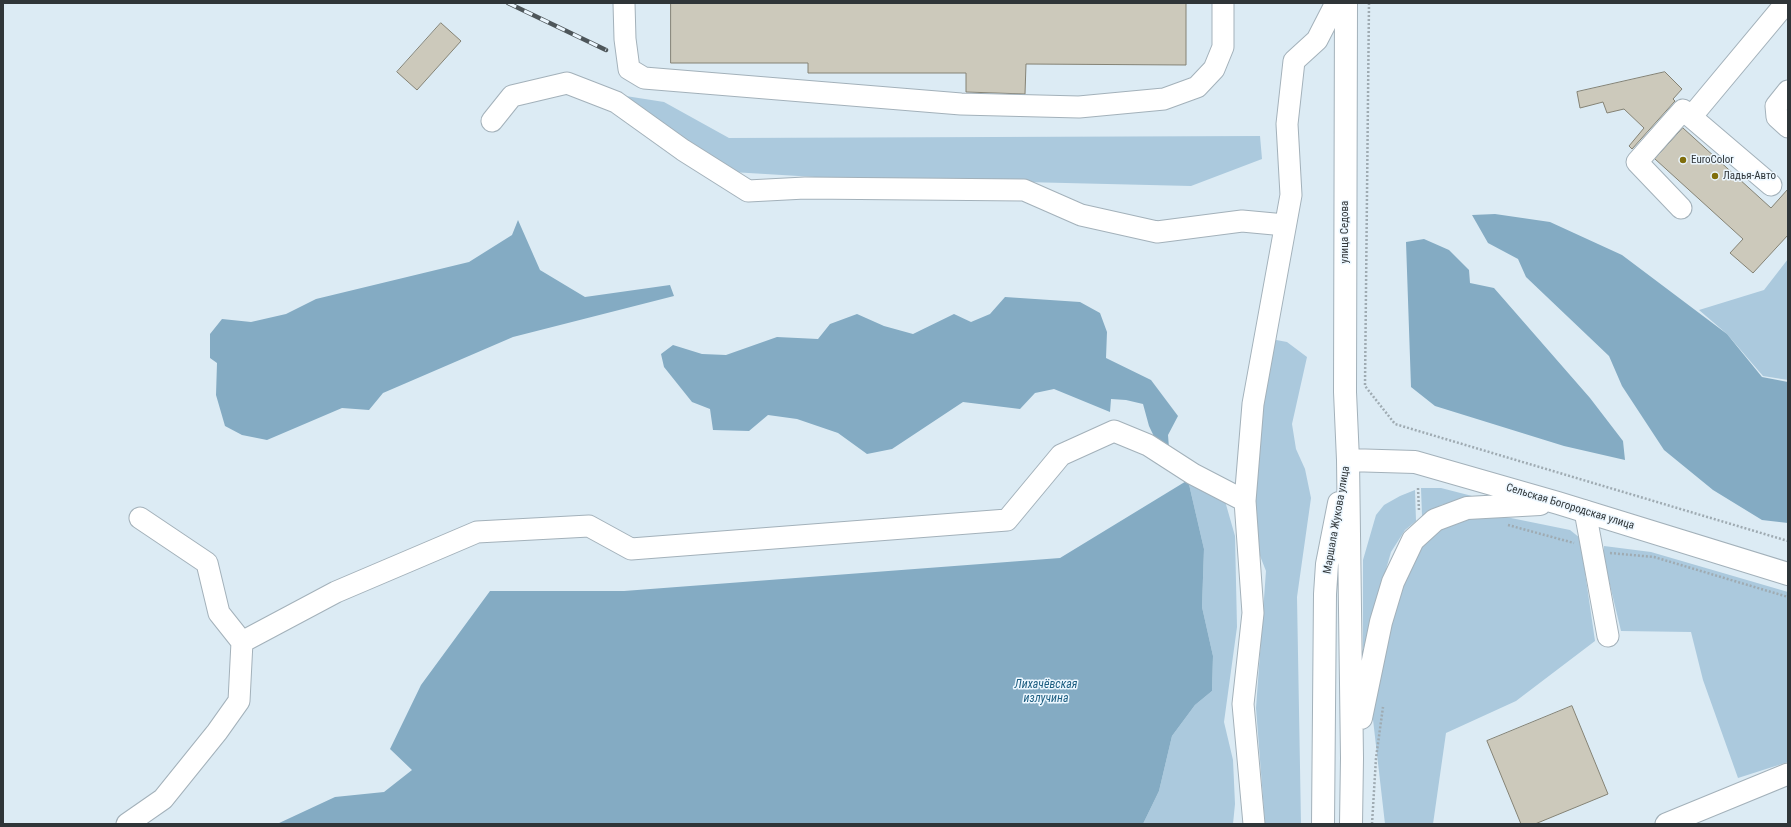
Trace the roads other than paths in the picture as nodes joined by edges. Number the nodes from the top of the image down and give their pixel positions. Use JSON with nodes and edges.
{"nodes":[{"id":1,"x":624,"y":3,"type":"edge"},
{"id":2,"x":1223,"y":3,"type":"edge"},
{"id":3,"x":1336,"y":3,"type":"edge"},
{"id":4,"x":1346,"y":3,"type":"edge"},
{"id":5,"x":1786,"y":3,"type":"edge"},
{"id":6,"x":1788,"y":91,"type":"edge"},
{"id":7,"x":1692,"y":117,"type":"junction"},
{"id":8,"x":492,"y":121,"type":"dead end"},
{"id":9,"x":1788,"y":127,"type":"edge"},
{"id":10,"x":1771,"y":185,"type":"dead end"},
{"id":11,"x":1681,"y":208,"type":"dead end"},
{"id":12,"x":1285,"y":225,"type":"junction"},
{"id":13,"x":1348,"y":460,"type":"junction"},
{"id":14,"x":1245,"y":501,"type":"junction"},
{"id":15,"x":1558,"y":503,"type":"junction"},
{"id":16,"x":1585,"y":511,"type":"junction"},
{"id":17,"x":140,"y":518,"type":"dead end"},
{"id":18,"x":1788,"y":574,"type":"edge"},
{"id":19,"x":1608,"y":636,"type":"dead end"},
{"id":20,"x":242,"y":642,"type":"junction"},
{"id":21,"x":1352,"y":758,"type":"junction"},
{"id":22,"x":1788,"y":774,"type":"edge"},
{"id":23,"x":127,"y":824,"type":"edge"},
{"id":24,"x":1254,"y":824,"type":"edge"},
{"id":25,"x":1323,"y":824,"type":"edge"},
{"id":26,"x":1351,"y":824,"type":"edge"},
{"id":27,"x":1666,"y":824,"type":"edge"}],
"edges":[{"from":1,"to":2,"type":"lane"},
{"from":3,"to":12,"type":"lane"},
{"from":4,"to":13,"type":"main road","name":"улица Седова"},
{"from":5,"to":7,"type":"lane"},
{"from":6,"to":9,"type":"lane"},
{"from":7,"to":10,"type":"lane"},
{"from":7,"to":11,"type":"lane"},
{"from":8,"to":12,"type":"lane"},
{"from":12,"to":14,"type":"lane"},
{"from":13,"to":15,"type":"main road","name":"Сельская Богородская улица"},
{"from":13,"to":21,"type":"main road","name":"Маршала Жукова улица"},
{"from":13,"to":25,"type":"main road","name":"Маршала Жукова улица"},
{"from":14,"to":20,"type":"lane"},
{"from":14,"to":24,"type":"lane"},
{"from":15,"to":16,"type":"main road","name":"Сельская Богородская улица"},
{"from":15,"to":21,"type":"main road"},
{"from":16,"to":18,"type":"main road","name":"Сельская Богородская улица"},
{"from":16,"to":19,"type":"lane"},
{"from":17,"to":20,"type":"lane"},
{"from":20,"to":23,"type":"lane"},
{"from":21,"to":26,"type":"main road","name":"Маршала Жукова улица"},
{"from":22,"to":27,"type":"lane"}]}
